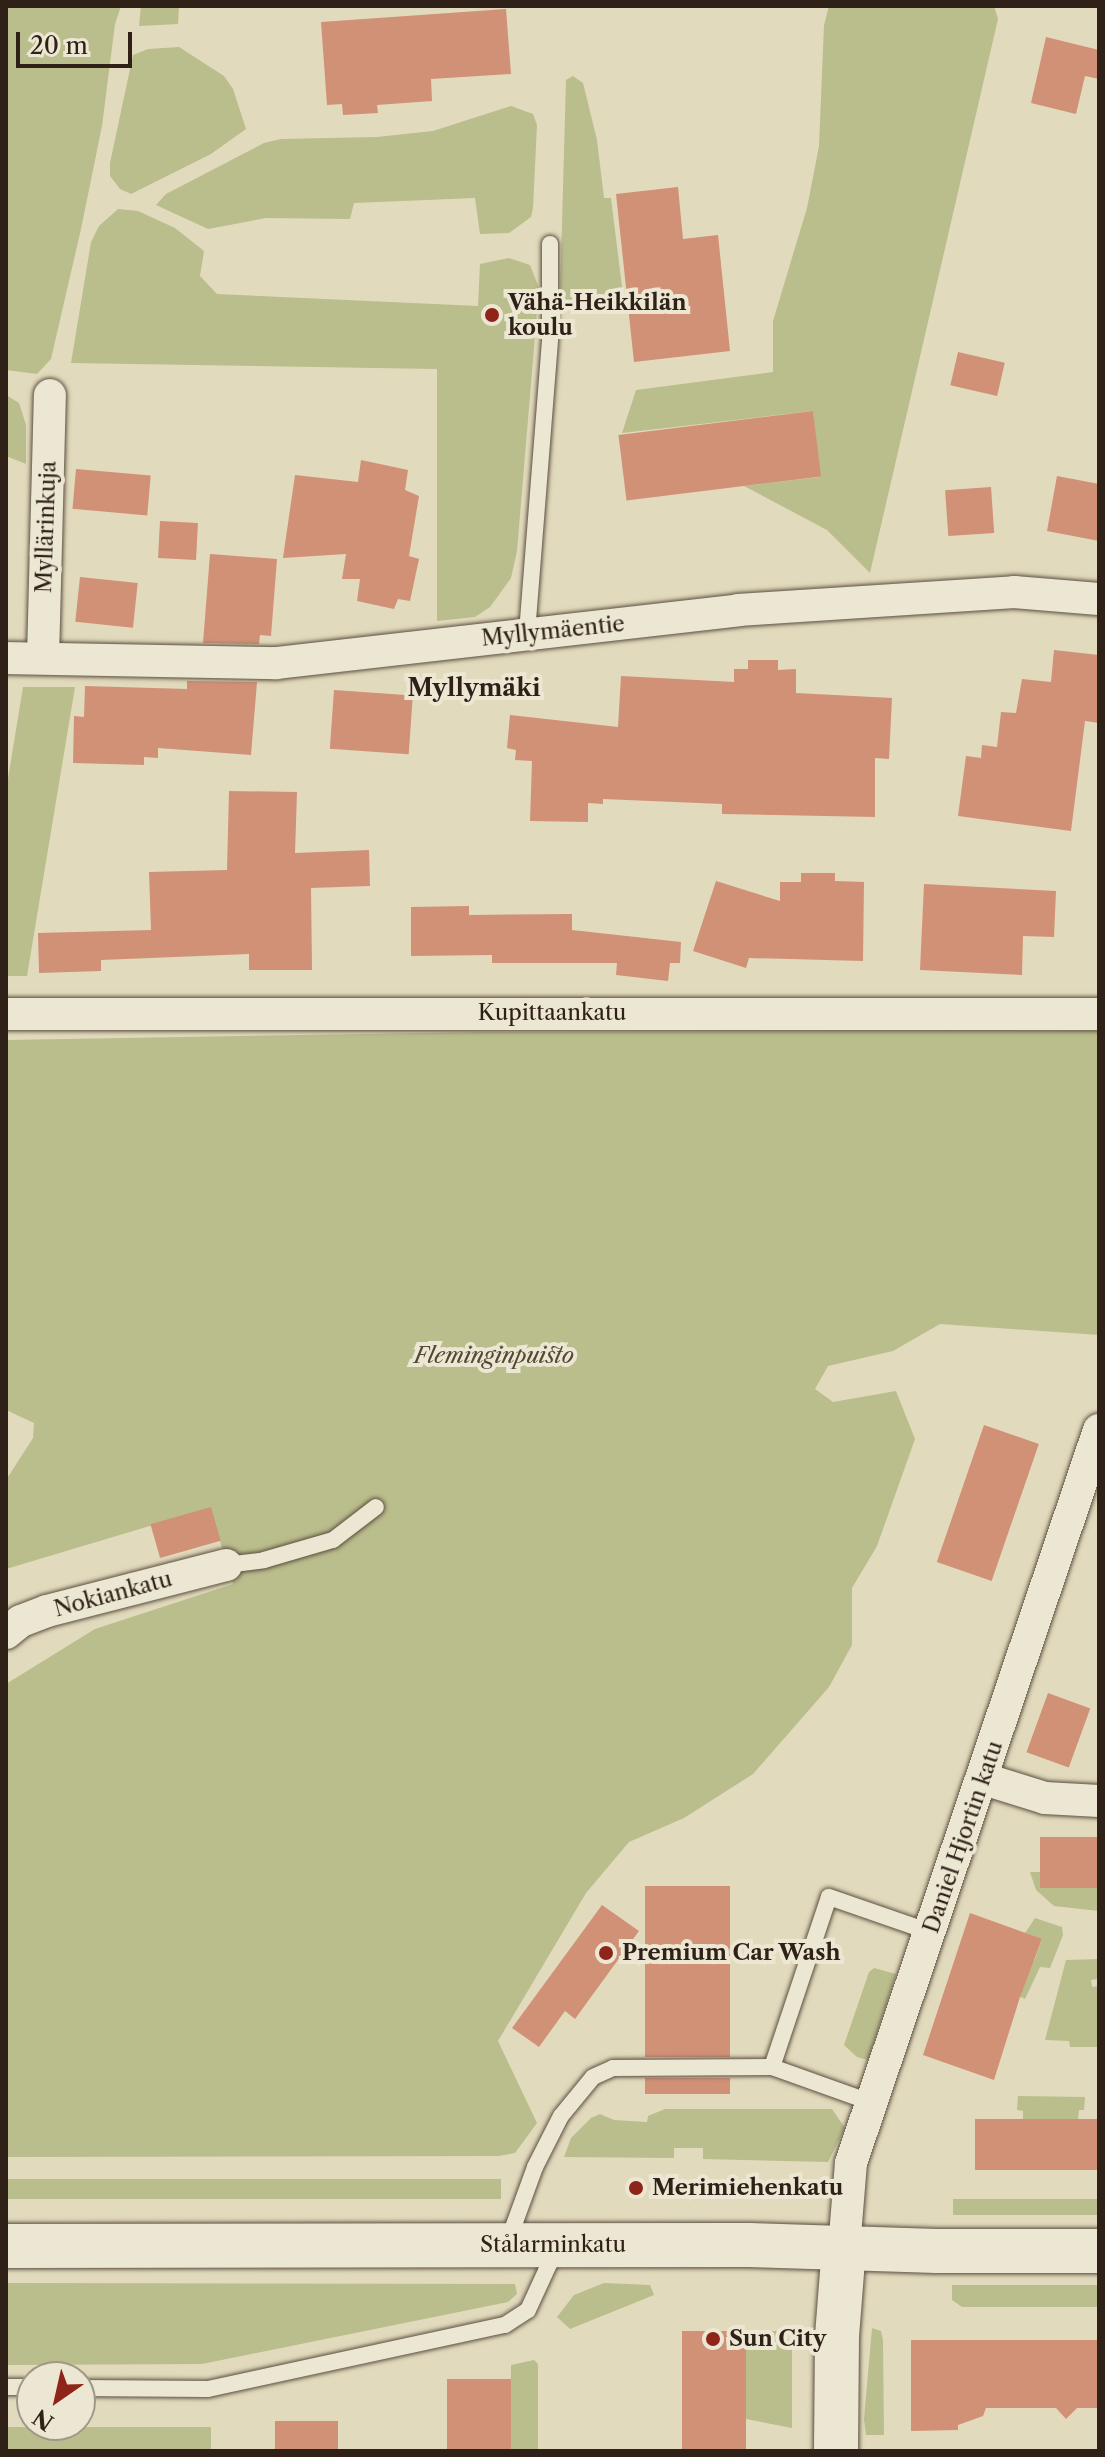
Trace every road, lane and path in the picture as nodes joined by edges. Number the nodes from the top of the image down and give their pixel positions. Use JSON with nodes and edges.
{"nodes":[{"id":1,"x":550,"y":244,"type":"dead end"},
{"id":2,"x":50,"y":395,"type":"dead end"},
{"id":3,"x":1099,"y":599,"type":"edge"},
{"id":4,"x":527,"y":633,"type":"junction"},
{"id":5,"x":6,"y":658,"type":"edge"},
{"id":6,"x":43,"y":658,"type":"junction"},
{"id":7,"x":6,"y":1014,"type":"edge"},
{"id":8,"x":1099,"y":1014,"type":"edge"},
{"id":9,"x":1099,"y":1430,"type":"edge"},
{"id":10,"x":376,"y":1507,"type":"dead end"},
{"id":11,"x":226,"y":1565,"type":"joint"},
{"id":12,"x":6,"y":1633,"type":"edge"},
{"id":13,"x":984,"y":1779,"type":"junction"},
{"id":14,"x":1099,"y":1801,"type":"edge"},
{"id":15,"x":930,"y":1932,"type":"junction"},
{"id":16,"x":772,"y":2067,"type":"junction"},
{"id":17,"x":870,"y":2102,"type":"junction"},
{"id":18,"x":506,"y":2245,"type":"junction"},
{"id":19,"x":558,"y":2245,"type":"junction"},
{"id":20,"x":6,"y":2246,"type":"edge"},
{"id":21,"x":844,"y":2248,"type":"junction"},
{"id":22,"x":1099,"y":2251,"type":"edge"},
{"id":23,"x":96,"y":2388,"type":"edge"},
{"id":24,"x":836,"y":2451,"type":"edge"}],
"edges":[{"from":1,"to":4,"type":"lane"},
{"from":2,"to":6,"type":"street","name":"Myllärinkuja"},
{"from":3,"to":4,"type":"street","name":"Myllymäentie"},
{"from":4,"to":6,"type":"street","name":"Myllymäentie"},
{"from":5,"to":6,"type":"street","name":"Myllymäentie"},
{"from":7,"to":8,"type":"street","name":"Kupittaankatu"},
{"from":9,"to":13,"type":"street","name":"Daniel Hjortin katu"},
{"from":10,"to":11,"type":"lane"},
{"from":11,"to":12,"type":"street","name":"Nokiankatu"},
{"from":13,"to":14,"type":"street"},
{"from":13,"to":15,"type":"street","name":"Daniel Hjortin katu"},
{"from":15,"to":16,"type":"lane"},
{"from":15,"to":17,"type":"street","name":"Daniel Hjortin katu"},
{"from":16,"to":17,"type":"lane"},
{"from":16,"to":18,"type":"lane"},
{"from":17,"to":21,"type":"street","name":"Daniel Hjortin katu"},
{"from":18,"to":19,"type":"main road","name":"Stålarminkatu"},
{"from":18,"to":20,"type":"main road","name":"Stålarminkatu"},
{"from":19,"to":21,"type":"main road","name":"Stålarminkatu"},
{"from":19,"to":23,"type":"lane"},
{"from":21,"to":22,"type":"main road","name":"Stålarminkatu"},
{"from":21,"to":24,"type":"main road"}]}
